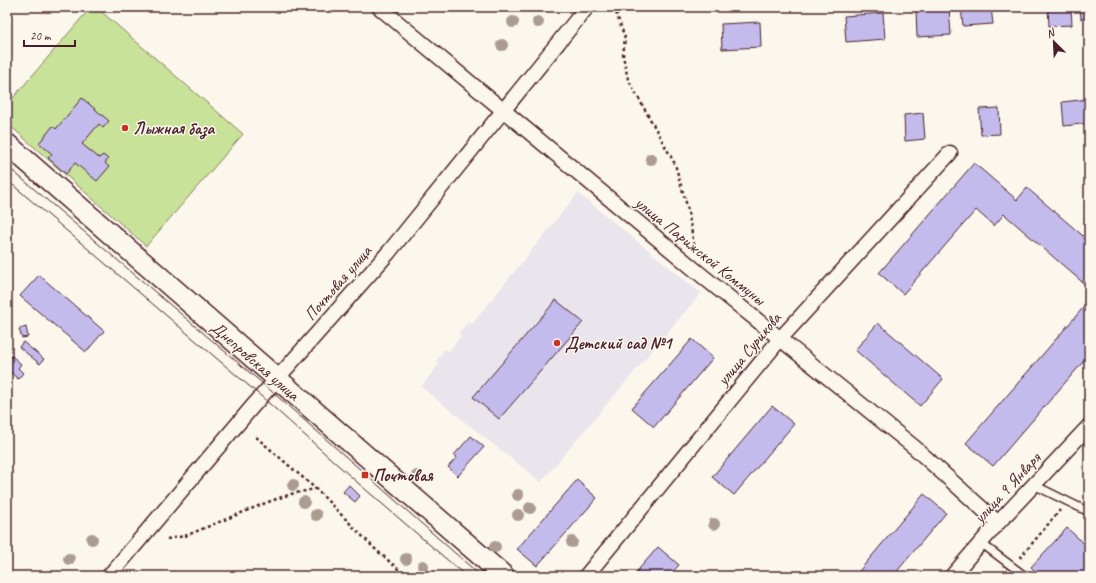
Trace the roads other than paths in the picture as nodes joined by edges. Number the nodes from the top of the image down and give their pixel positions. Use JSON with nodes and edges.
{"nodes":[{"id":1,"x":379,"y":7,"type":"edge"},
{"id":2,"x":587,"y":7,"type":"edge"},
{"id":3,"x":501,"y":111,"type":"junction"},
{"id":4,"x":7,"y":144,"type":"edge"},
{"id":5,"x":950,"y":153,"type":"dead end"},
{"id":6,"x":780,"y":339,"type":"junction"},
{"id":7,"x":277,"y":380,"type":"junction"},
{"id":8,"x":1089,"y":426,"type":"edge"},
{"id":9,"x":1034,"y":485,"type":"junction"},
{"id":10,"x":1089,"y":509,"type":"edge"},
{"id":11,"x":998,"y":523,"type":"junction"},
{"id":12,"x":981,"y":543,"type":"junction"},
{"id":13,"x":109,"y":576,"type":"edge"},
{"id":14,"x":504,"y":576,"type":"edge"},
{"id":15,"x":586,"y":576,"type":"edge"},
{"id":16,"x":952,"y":576,"type":"edge"},
{"id":17,"x":1025,"y":576,"type":"edge"}],
"edges":[{"from":1,"to":3,"type":"street","name":"улица Парижской Коммуны"},
{"from":2,"to":3,"type":"street","name":"Почтовая улица"},
{"from":3,"to":6,"type":"street","name":"улица Парижской Коммуны"},
{"from":3,"to":7,"type":"street","name":"Почтовая улица"},
{"from":4,"to":7,"type":"street","name":"Днепровская улица"},
{"from":5,"to":6,"type":"street","name":"улица Сурикова"},
{"from":6,"to":11,"type":"street","name":"улица Парижской Коммуны"},
{"from":6,"to":15,"type":"street","name":"улица Сурикова"},
{"from":7,"to":13,"type":"street","name":"Почтовая улица"},
{"from":7,"to":14,"type":"street","name":"Днепровская улица"},
{"from":8,"to":9,"type":"street","name":"улица 9 Января"},
{"from":9,"to":10,"type":"lane"},
{"from":9,"to":11,"type":"street","name":"улица 9 Января"},
{"from":11,"to":12,"type":"street","name":"улица 9 Января"},
{"from":12,"to":16,"type":"street","name":"улица 9 Января"},
{"from":12,"to":17,"type":"lane"}]}
